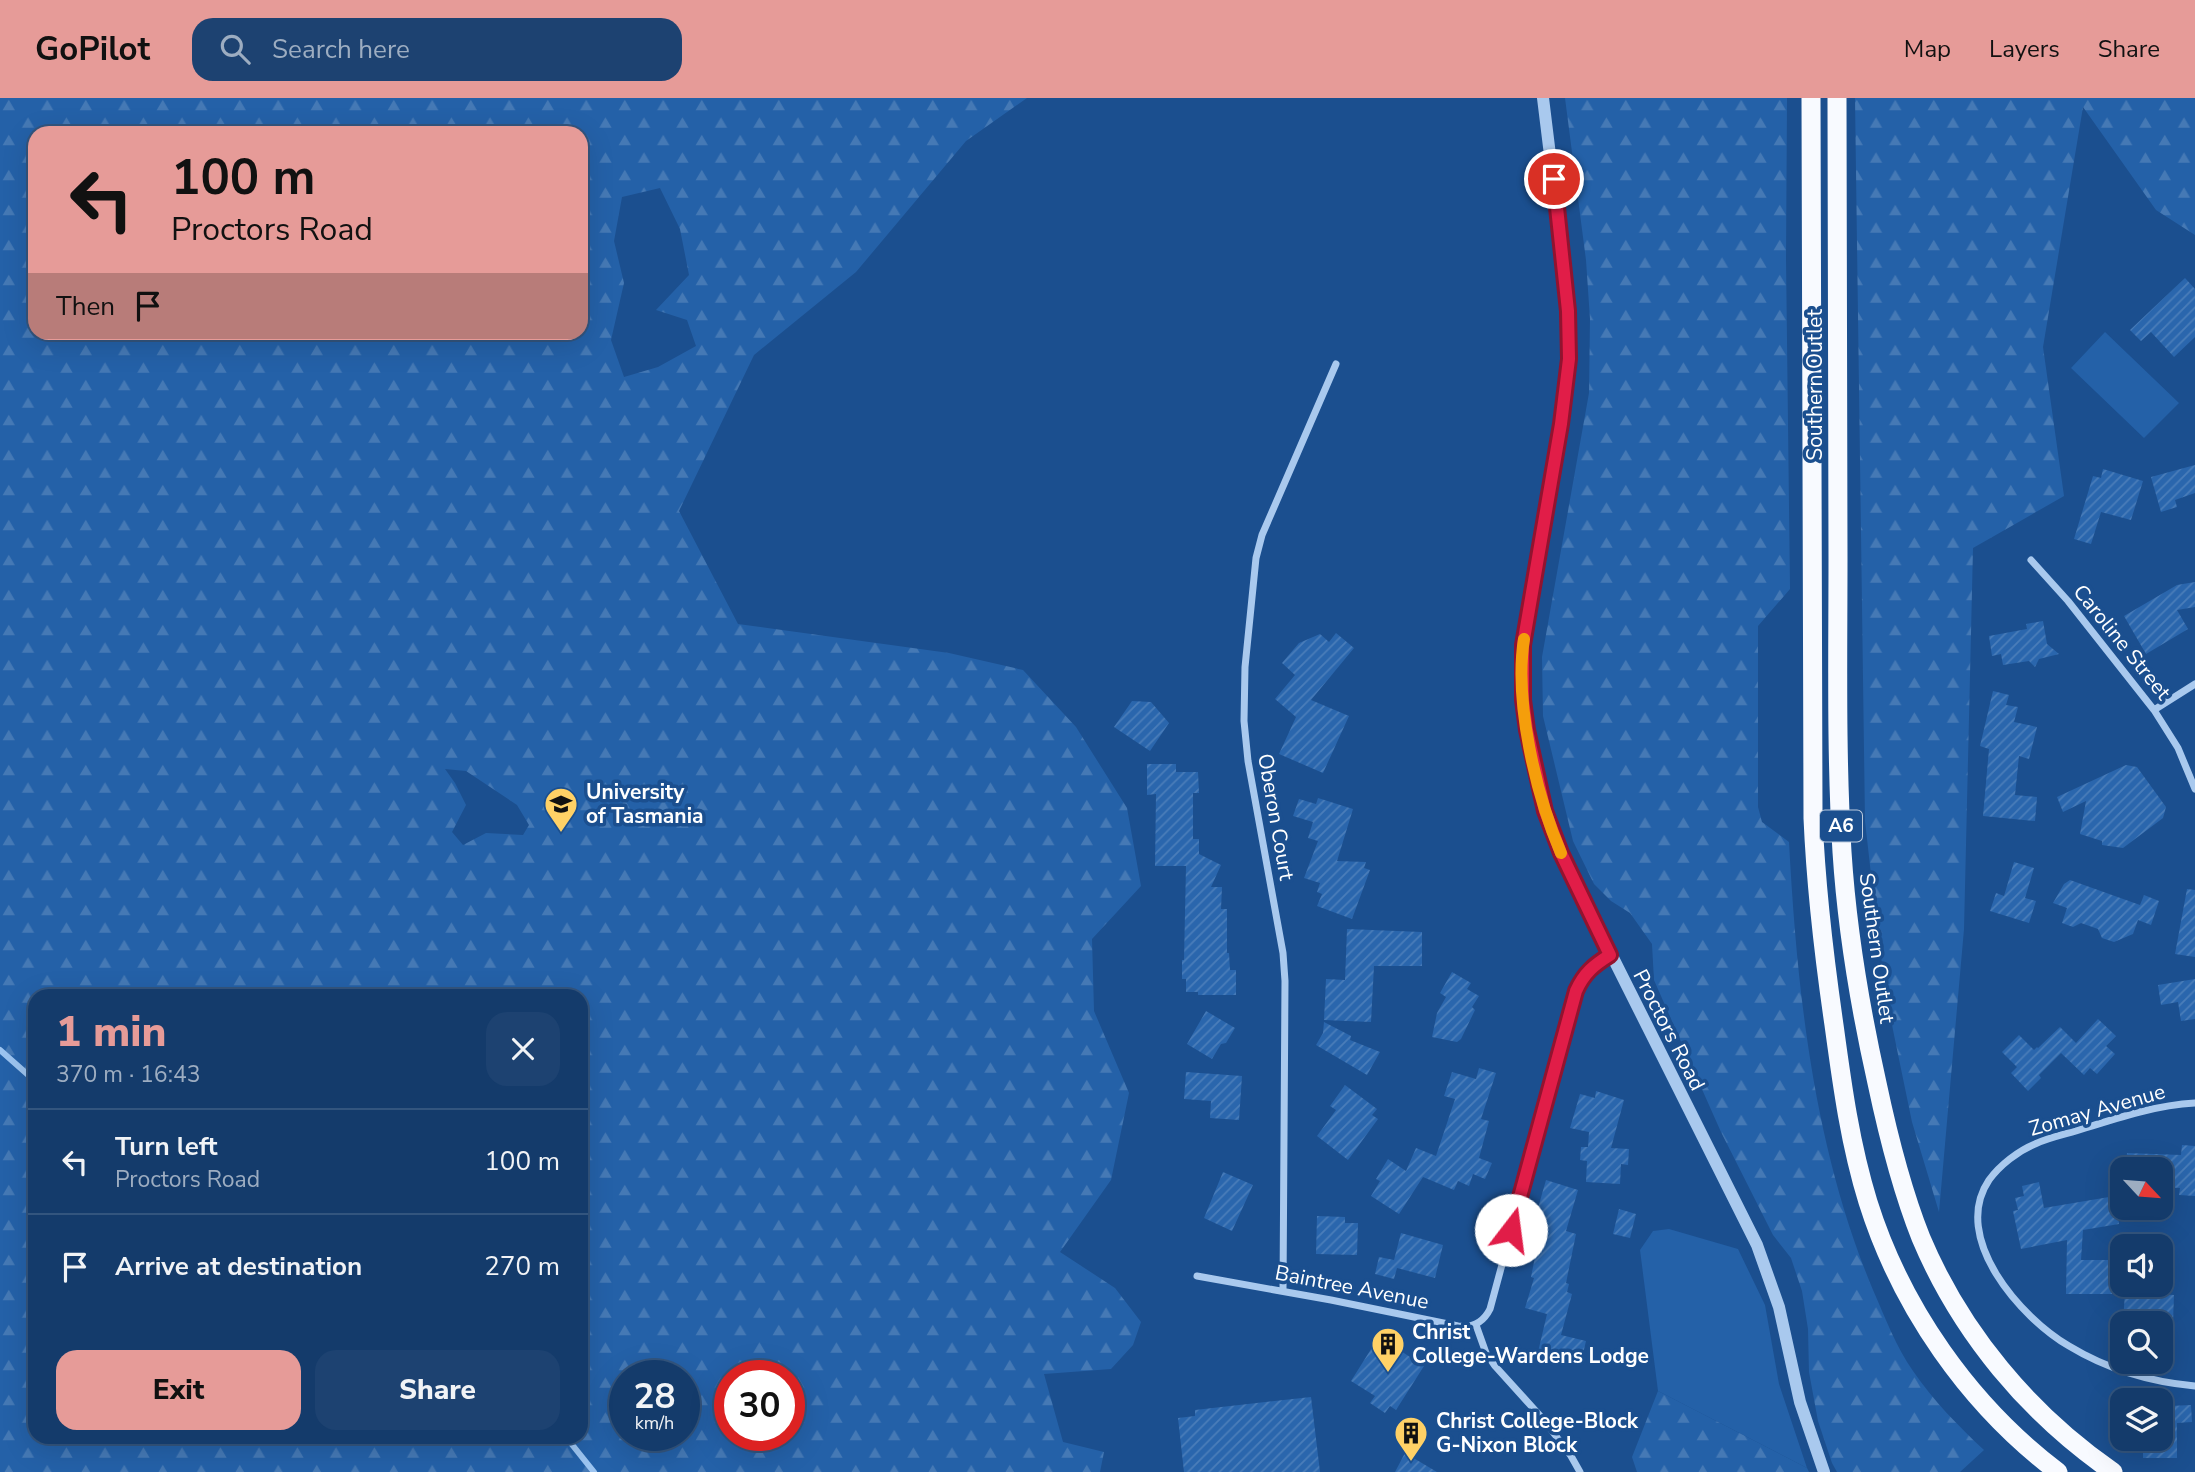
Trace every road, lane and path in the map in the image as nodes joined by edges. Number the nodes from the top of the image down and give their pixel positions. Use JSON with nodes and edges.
{"nodes":[{"id":1,"x":1543,"y":98,"type":"edge"},
{"id":2,"x":1811,"y":98,"type":"edge"},
{"id":3,"x":1837,"y":98,"type":"edge"},
{"id":4,"x":1336,"y":365,"type":"dead end"},
{"id":5,"x":2031,"y":560,"type":"dead end"},
{"id":6,"x":2195,"y":684,"type":"edge"},
{"id":7,"x":2154,"y":710,"type":"junction"},
{"id":8,"x":2195,"y":789,"type":"edge"},
{"id":9,"x":1610,"y":955,"type":"junction"},
{"id":10,"x":2195,"y":1103,"type":"edge"},
{"id":11,"x":1197,"y":1276,"type":"dead end"},
{"id":12,"x":1283,"y":1291,"type":"junction"},
{"id":13,"x":1476,"y":1325,"type":"junction"},
{"id":14,"x":2195,"y":1385,"type":"edge"},
{"id":15,"x":1580,"y":1472,"type":"edge"},
{"id":16,"x":1824,"y":1472,"type":"edge"},
{"id":17,"x":2058,"y":1472,"type":"edge"},
{"id":18,"x":2113,"y":1472,"type":"edge"}],
"edges":[{"from":1,"to":9,"type":"street","name":"Proctors Road"},
{"from":2,"to":17,"type":"highway","name":"Southern Outlet","number":"A6"},
{"from":3,"to":18,"type":"highway","name":"Southern Outlet","number":"A6"},
{"from":4,"to":12,"type":"street","name":"Oberon Court"},
{"from":5,"to":7,"type":"street","name":"Caroline Street"},
{"from":6,"to":7,"type":"street"},
{"from":7,"to":8,"type":"street","name":"Caroline Street"},
{"from":9,"to":13,"type":"street"},
{"from":9,"to":16,"type":"street","name":"Proctors Road"},
{"from":10,"to":14,"type":"street","name":"Zomay Avenue"},
{"from":11,"to":12,"type":"street","name":"Baintree Avenue"},
{"from":12,"to":13,"type":"street","name":"Baintree Avenue"},
{"from":13,"to":15,"type":"street"}]}
